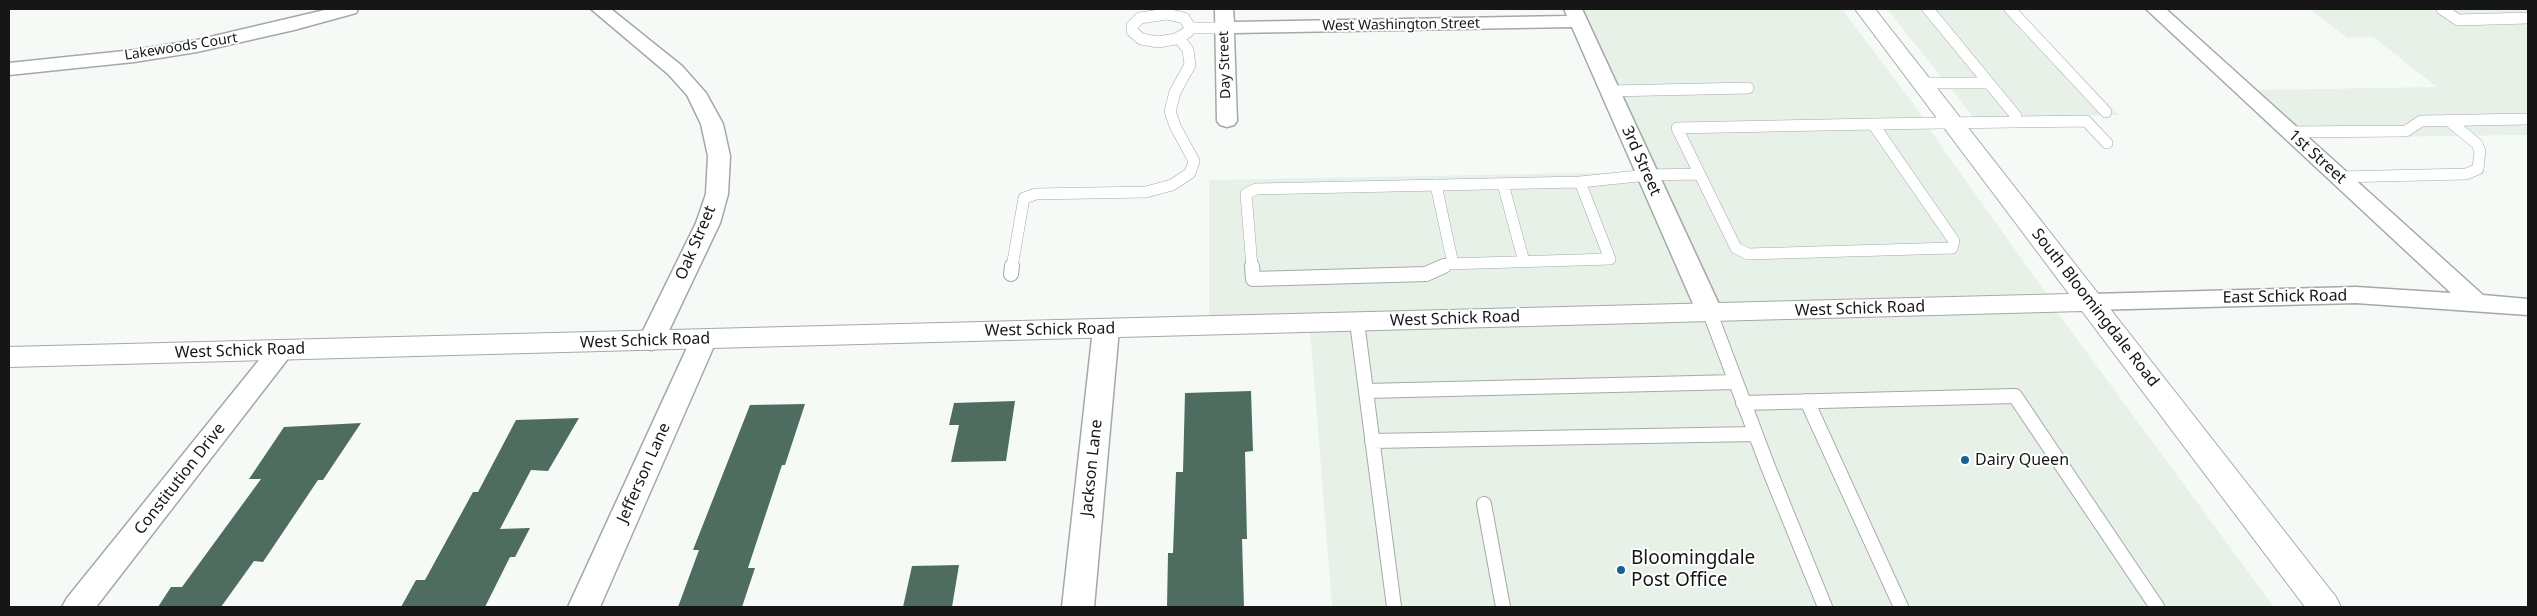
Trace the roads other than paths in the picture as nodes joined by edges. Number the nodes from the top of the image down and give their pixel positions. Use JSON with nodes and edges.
{"nodes":[{"id":1,"x":349,"y":9,"type":"edge"},
{"id":2,"x":600,"y":9,"type":"edge"},
{"id":3,"x":1186,"y":9,"type":"edge"},
{"id":4,"x":1865,"y":9,"type":"edge"},
{"id":5,"x":1928,"y":9,"type":"edge"},
{"id":6,"x":2010,"y":9,"type":"edge"},
{"id":7,"x":2155,"y":9,"type":"edge"},
{"id":8,"x":2442,"y":9,"type":"edge"},
{"id":9,"x":1576,"y":15,"type":"edge"},
{"id":10,"x":1176,"y":16,"type":"junction"},
{"id":11,"x":1224,"y":18,"type":"edge"},
{"id":12,"x":2528,"y":18,"type":"edge"},
{"id":13,"x":1190,"y":28,"type":"junction"},
{"id":14,"x":1179,"y":38,"type":"junction"},
{"id":15,"x":9,"y":69,"type":"edge"},
{"id":16,"x":1922,"y":83,"type":"junction"},
{"id":17,"x":1988,"y":83,"type":"junction"},
{"id":18,"x":1748,"y":88,"type":"dead end"},
{"id":19,"x":1610,"y":91,"type":"junction"},
{"id":20,"x":2106,"y":112,"type":"dead end"},
{"id":21,"x":2016,"y":116,"type":"dead end"},
{"id":22,"x":2528,"y":119,"type":"edge"},
{"id":23,"x":2448,"y":120,"type":"junction"},
{"id":24,"x":1227,"y":121,"type":"dead end"},
{"id":25,"x":1951,"y":122,"type":"junction"},
{"id":26,"x":1872,"y":124,"type":"junction"},
{"id":27,"x":2290,"y":132,"type":"junction"},
{"id":28,"x":2107,"y":143,"type":"dead end"},
{"id":29,"x":1699,"y":174,"type":"junction"},
{"id":30,"x":1648,"y":175,"type":"junction"},
{"id":31,"x":2340,"y":177,"type":"junction"},
{"id":32,"x":1580,"y":182,"type":"junction"},
{"id":33,"x":1503,"y":184,"type":"junction"},
{"id":34,"x":1436,"y":186,"type":"junction"},
{"id":35,"x":1524,"y":262,"type":"junction"},
{"id":36,"x":1452,"y":264,"type":"junction"},
{"id":37,"x":1011,"y":274,"type":"dead end"},
{"id":38,"x":2091,"y":302,"type":"junction"},
{"id":39,"x":2479,"y":305,"type":"junction"},
{"id":40,"x":2528,"y":308,"type":"edge"},
{"id":41,"x":1710,"y":313,"type":"junction"},
{"id":42,"x":1358,"y":322,"type":"junction"},
{"id":43,"x":1106,"y":328,"type":"junction"},
{"id":44,"x":704,"y":339,"type":"junction"},
{"id":45,"x":651,"y":340,"type":"junction"},
{"id":46,"x":281,"y":350,"type":"junction"},
{"id":47,"x":9,"y":357,"type":"edge"},
{"id":48,"x":1736,"y":382,"type":"junction"},
{"id":49,"x":1366,"y":391,"type":"junction"},
{"id":50,"x":1807,"y":401,"type":"junction"},
{"id":51,"x":1743,"y":403,"type":"junction"},
{"id":52,"x":1755,"y":434,"type":"junction"},
{"id":53,"x":1372,"y":441,"type":"junction"},
{"id":54,"x":1484,"y":504,"type":"dead end"},
{"id":55,"x":78,"y":607,"type":"edge"},
{"id":56,"x":584,"y":607,"type":"edge"},
{"id":57,"x":1078,"y":607,"type":"edge"},
{"id":58,"x":1394,"y":607,"type":"edge"},
{"id":59,"x":1503,"y":607,"type":"edge"},
{"id":60,"x":1825,"y":607,"type":"edge"},
{"id":61,"x":1901,"y":607,"type":"edge"},
{"id":62,"x":2158,"y":607,"type":"edge"},
{"id":63,"x":2324,"y":607,"type":"edge"}],
"edges":[{"from":1,"to":15,"type":"street","name":"Lakewoods Court"},
{"from":2,"to":45,"type":"street","name":"Oak Street"},
{"from":3,"to":10,"type":"lane"},
{"from":4,"to":16,"type":"street","name":"South Bloomingdale Road"},
{"from":5,"to":17,"type":"lane"},
{"from":6,"to":20,"type":"lane"},
{"from":7,"to":27,"type":"street","name":"1st Street"},
{"from":8,"to":12,"type":"lane"},
{"from":9,"to":11,"type":"street","name":"West Washington Street"},
{"from":9,"to":19,"type":"street","name":"3rd Street"},
{"from":10,"to":13,"type":"lane"},
{"from":10,"to":14,"type":"lane"},
{"from":11,"to":13,"type":"lane"},
{"from":11,"to":24,"type":"street","name":"Day Street"},
{"from":13,"to":14,"type":"lane"},
{"from":14,"to":37,"type":"lane"},
{"from":16,"to":17,"type":"lane"},
{"from":16,"to":25,"type":"street","name":"South Bloomingdale Road"},
{"from":17,"to":21,"type":"lane"},
{"from":18,"to":19,"type":"lane"},
{"from":19,"to":30,"type":"street","name":"3rd Street"},
{"from":22,"to":23,"type":"lane"},
{"from":23,"to":27,"type":"lane"},
{"from":23,"to":31,"type":"lane"},
{"from":25,"to":26,"type":"lane"},
{"from":25,"to":28,"type":"lane"},
{"from":25,"to":38,"type":"street","name":"South Bloomingdale Road"},
{"from":26,"to":29,"type":"lane"},
{"from":26,"to":29,"type":"lane"},
{"from":27,"to":31,"type":"street","name":"1st Street"},
{"from":29,"to":30,"type":"lane"},
{"from":30,"to":32,"type":"lane"},
{"from":30,"to":41,"type":"street","name":"3rd Street"},
{"from":31,"to":39,"type":"street","name":"1st Street"},
{"from":32,"to":33,"type":"lane"},
{"from":32,"to":35,"type":"lane"},
{"from":33,"to":34,"type":"lane"},
{"from":33,"to":35,"type":"lane"},
{"from":34,"to":36,"type":"lane"},
{"from":34,"to":36,"type":"lane"},
{"from":35,"to":36,"type":"lane"},
{"from":38,"to":39,"type":"street","name":"East Schick Road"},
{"from":38,"to":41,"type":"street","name":"West Schick Road"},
{"from":38,"to":63,"type":"street","name":"South Bloomingdale Road"},
{"from":39,"to":40,"type":"street","name":"East Schick Road"},
{"from":41,"to":42,"type":"street","name":"West Schick Road"},
{"from":41,"to":48,"type":"lane"},
{"from":42,"to":43,"type":"street","name":"West Schick Road"},
{"from":42,"to":49,"type":"lane"},
{"from":43,"to":44,"type":"street","name":"West Schick Road"},
{"from":43,"to":57,"type":"street","name":"Jackson Lane"},
{"from":44,"to":45,"type":"street","name":"West Schick Road"},
{"from":44,"to":56,"type":"street","name":"Jefferson Lane"},
{"from":45,"to":46,"type":"street","name":"West Schick Road"},
{"from":46,"to":47,"type":"street","name":"West Schick Road"},
{"from":46,"to":55,"type":"street","name":"Constitution Drive"},
{"from":48,"to":49,"type":"lane"},
{"from":48,"to":51,"type":"lane"},
{"from":49,"to":53,"type":"lane"},
{"from":50,"to":51,"type":"lane"},
{"from":50,"to":61,"type":"lane"},
{"from":50,"to":62,"type":"lane"},
{"from":51,"to":52,"type":"lane"},
{"from":52,"to":53,"type":"lane"},
{"from":52,"to":60,"type":"lane"},
{"from":53,"to":58,"type":"lane"},
{"from":54,"to":59,"type":"lane"}]}
